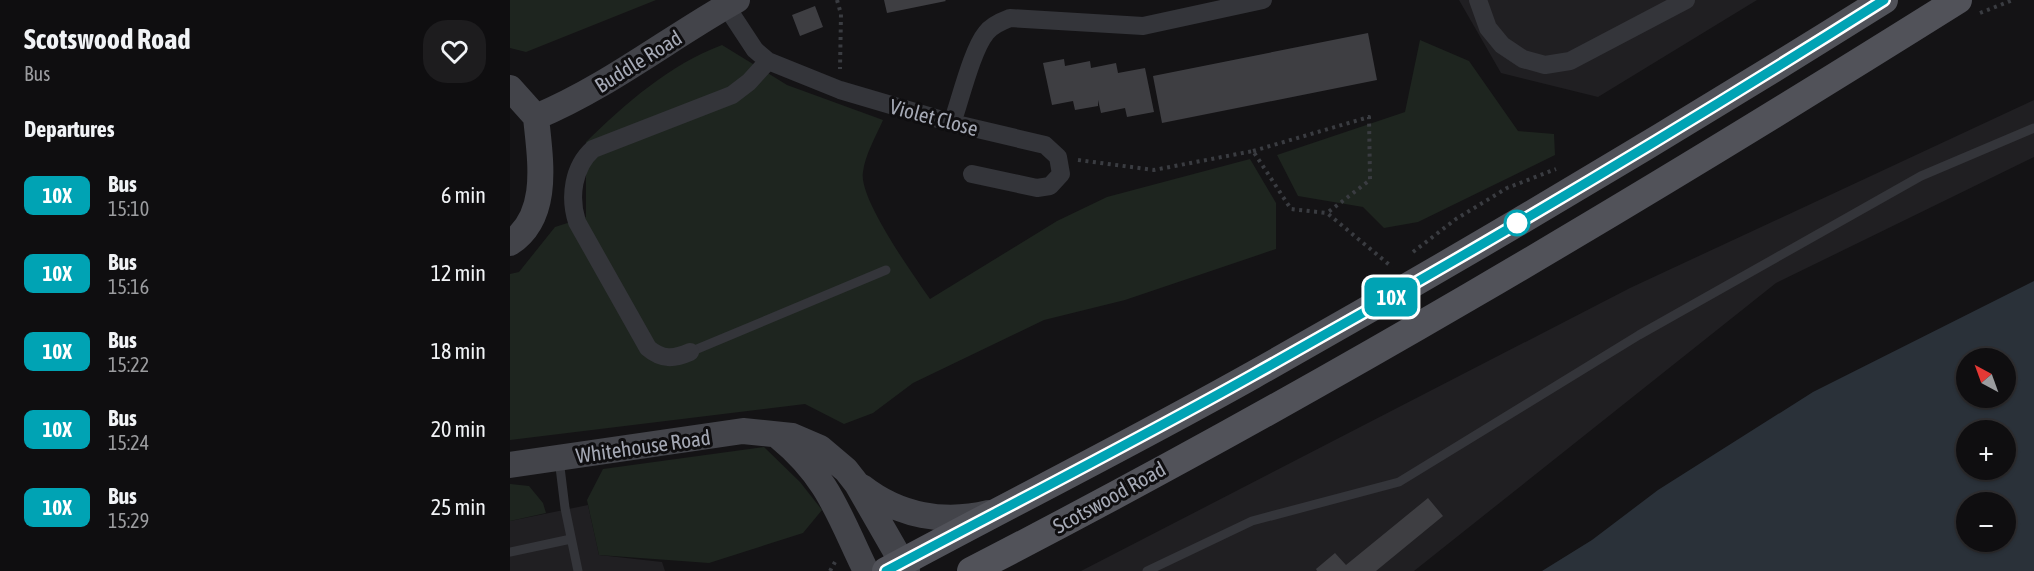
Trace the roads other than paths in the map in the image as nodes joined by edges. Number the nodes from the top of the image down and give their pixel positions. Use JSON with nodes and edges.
{"nodes":[{"id":1,"x":1263,"y":0,"type":"edge"},
{"id":2,"x":1478,"y":0,"type":"edge"},
{"id":3,"x":1686,"y":0,"type":"edge"},
{"id":4,"x":1884,"y":0,"type":"edge"},
{"id":5,"x":1958,"y":0,"type":"edge"},
{"id":6,"x":732,"y":3,"type":"edge"},
{"id":7,"x":768,"y":61,"type":"junction"},
{"id":8,"x":510,"y":88,"type":"edge"},
{"id":9,"x":536,"y":117,"type":"junction"},
{"id":10,"x":952,"y":123,"type":"junction"},
{"id":11,"x":2034,"y":128,"type":"edge"},
{"id":12,"x":972,"y":174,"type":"dead end"},
{"id":13,"x":510,"y":243,"type":"edge"},
{"id":14,"x":885,"y":270,"type":"dead end"},
{"id":15,"x":690,"y":352,"type":"joint"},
{"id":16,"x":775,"y":434,"type":"junction"},
{"id":17,"x":559,"y":459,"type":"junction"},
{"id":18,"x":510,"y":465,"type":"edge"},
{"id":19,"x":857,"y":484,"type":"junction"},
{"id":20,"x":1006,"y":508,"type":"junction"},
{"id":21,"x":571,"y":539,"type":"junction"},
{"id":22,"x":510,"y":552,"type":"edge"},
{"id":23,"x":898,"y":568,"type":"edge"},
{"id":24,"x":578,"y":571,"type":"edge"},
{"id":25,"x":866,"y":571,"type":"edge"},
{"id":26,"x":971,"y":571,"type":"edge"},
{"id":27,"x":1147,"y":571,"type":"edge"}],
"edges":[{"from":1,"to":10,"type":"street"},
{"from":2,"to":3,"type":"street"},
{"from":4,"to":20,"type":"main road","name":"Scotswood Road"},
{"from":5,"to":26,"type":"main road","name":"Scotswood Road"},
{"from":6,"to":7,"type":"street","name":"Violet Close"},
{"from":6,"to":9,"type":"main road","name":"Buddle Road"},
{"from":7,"to":10,"type":"street","name":"Violet Close"},
{"from":7,"to":15,"type":"street"},
{"from":8,"to":9,"type":"main road"},
{"from":9,"to":13,"type":"main road"},
{"from":10,"to":12,"type":"street","name":"Violet Close"},
{"from":11,"to":27,"type":"lane"},
{"from":14,"to":15,"type":"lane"},
{"from":16,"to":17,"type":"main road","name":"Whitehouse Road"},
{"from":16,"to":19,"type":"main road","name":"Whitehouse Road"},
{"from":16,"to":25,"type":"main road"},
{"from":17,"to":18,"type":"main road","name":"Whitehouse Road"},
{"from":17,"to":21,"type":"lane"},
{"from":19,"to":20,"type":"main road"},
{"from":19,"to":23,"type":"main road","name":"Whitehouse Road"},
{"from":20,"to":23,"type":"main road","name":"Scotswood Road"},
{"from":21,"to":22,"type":"lane"},
{"from":21,"to":24,"type":"lane"}]}
